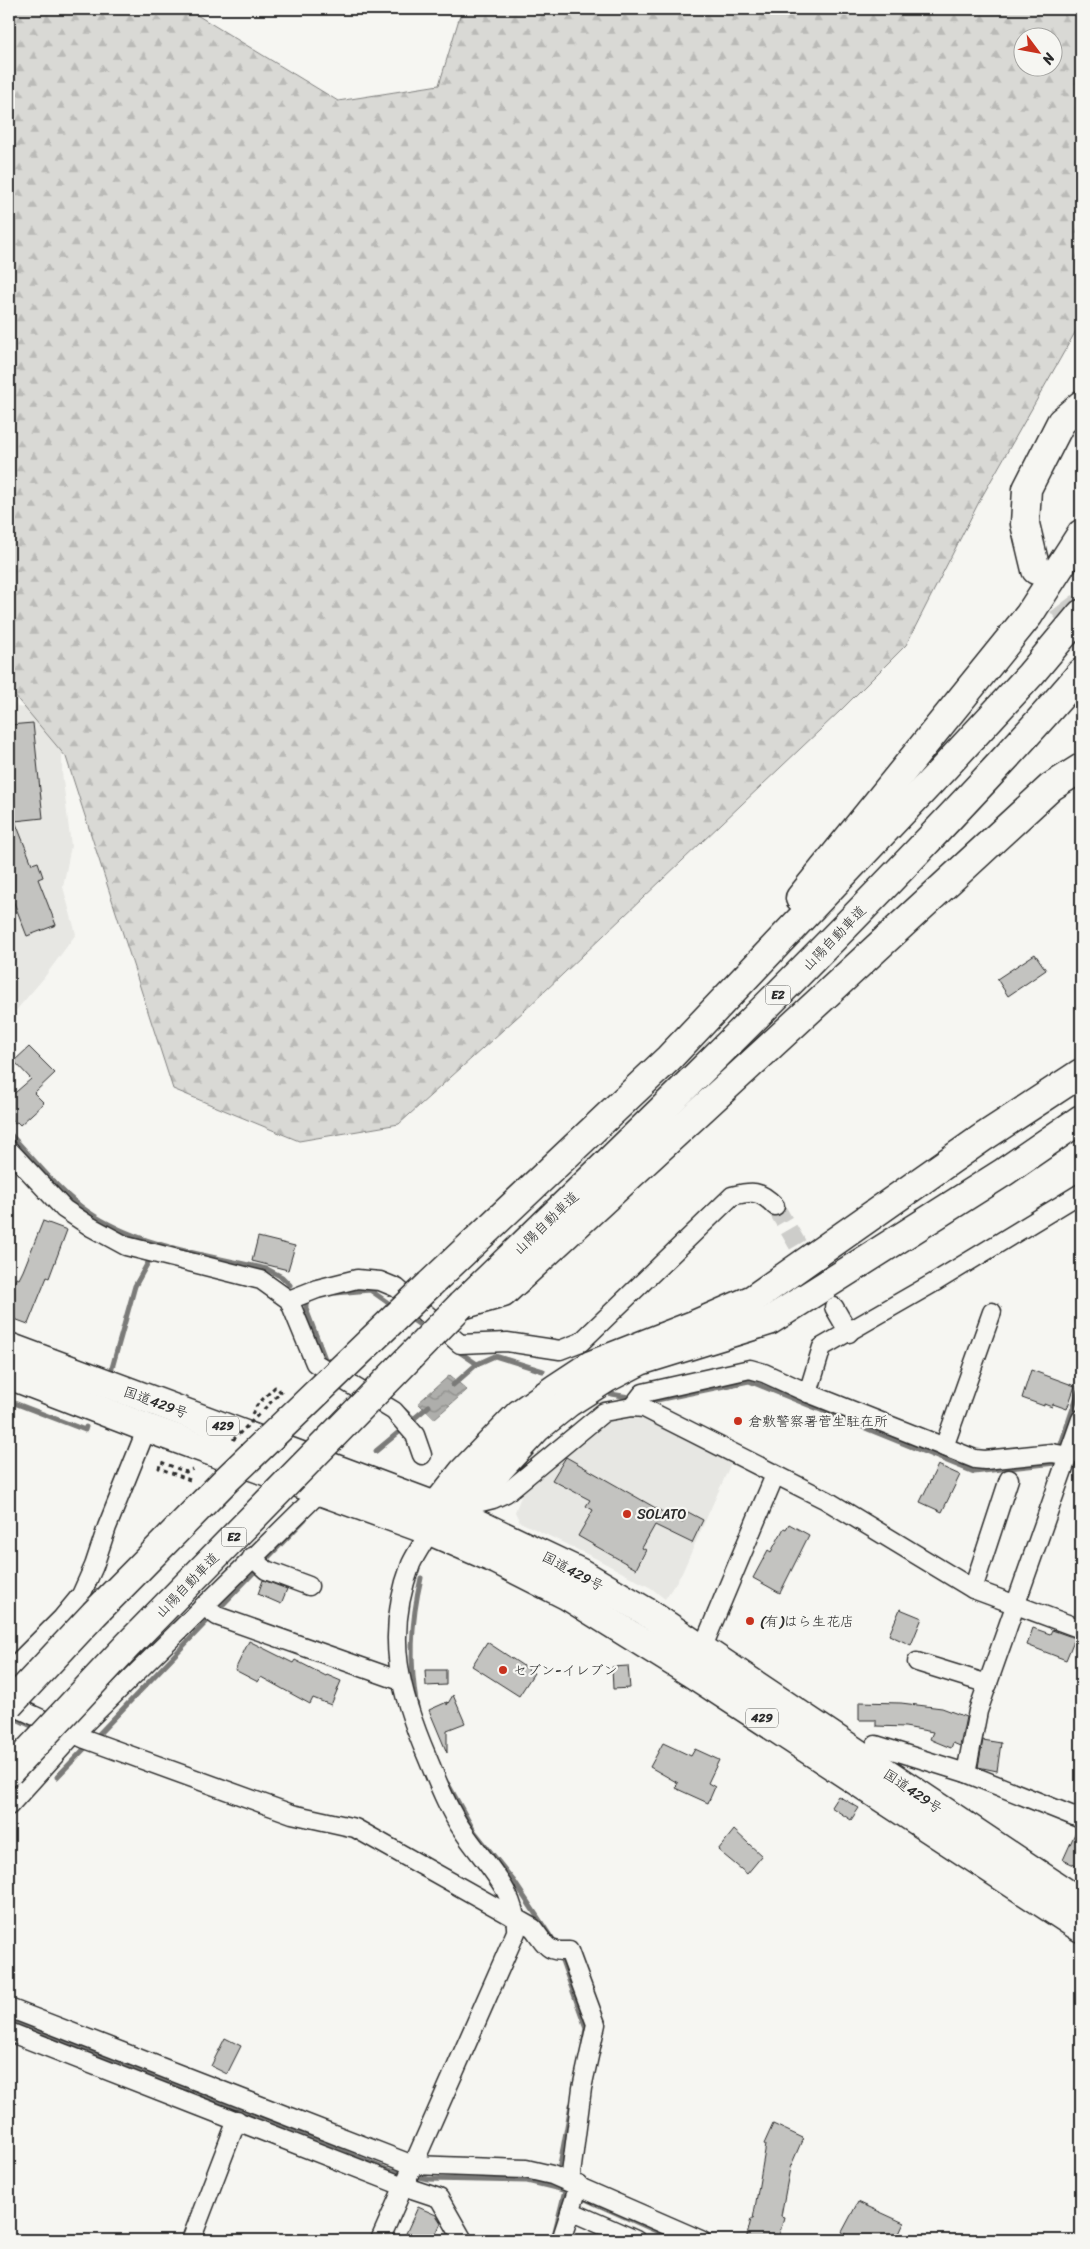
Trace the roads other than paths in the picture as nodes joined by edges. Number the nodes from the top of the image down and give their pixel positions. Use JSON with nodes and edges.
{"nodes":[{"id":1,"x":1081,"y":405,"type":"edge"},
{"id":2,"x":1081,"y":534,"type":"edge"},
{"id":3,"x":1036,"y":570,"type":"tunnel mouth"},
{"id":4,"x":1081,"y":614,"type":"edge"},
{"id":5,"x":1081,"y":673,"type":"edge"},
{"id":6,"x":1081,"y":768,"type":"edge"},
{"id":7,"x":669,"y":1058,"type":"junction"},
{"id":8,"x":1081,"y":1073,"type":"edge"},
{"id":9,"x":1081,"y":1119,"type":"edge"},
{"id":10,"x":9,"y":1150,"type":"edge"},
{"id":11,"x":1081,"y":1193,"type":"edge"},
{"id":12,"x":775,"y":1206,"type":"tunnel mouth"},
{"id":13,"x":289,"y":1300,"type":"junction"},
{"id":14,"x":461,"y":1305,"type":"junction"},
{"id":15,"x":834,"y":1307,"type":"tunnel mouth"},
{"id":16,"x":992,"y":1312,"type":"dead end"},
{"id":17,"x":849,"y":1333,"type":"junction"},
{"id":18,"x":9,"y":1347,"type":"edge"},
{"id":19,"x":9,"y":1375,"type":"edge"},
{"id":20,"x":808,"y":1393,"type":"junction"},
{"id":21,"x":635,"y":1402,"type":"junction"},
{"id":22,"x":1081,"y":1420,"type":"edge"},
{"id":23,"x":147,"y":1428,"type":"junction"},
{"id":24,"x":944,"y":1447,"type":"junction"},
{"id":25,"x":422,"y":1455,"type":"dead end"},
{"id":26,"x":1061,"y":1455,"type":"junction"},
{"id":27,"x":775,"y":1475,"type":"junction"},
{"id":28,"x":1009,"y":1479,"type":"dead end"},
{"id":29,"x":321,"y":1491,"type":"junction"},
{"id":30,"x":447,"y":1514,"type":"junction"},
{"id":31,"x":258,"y":1563,"type":"junction"},
{"id":32,"x":309,"y":1586,"type":"dead end"},
{"id":33,"x":972,"y":1589,"type":"junction"},
{"id":34,"x":1016,"y":1606,"type":"junction"},
{"id":35,"x":210,"y":1611,"type":"junction"},
{"id":36,"x":1081,"y":1629,"type":"edge"},
{"id":37,"x":702,"y":1649,"type":"junction"},
{"id":38,"x":917,"y":1662,"type":"dead end"},
{"id":39,"x":9,"y":1671,"type":"edge"},
{"id":40,"x":401,"y":1681,"type":"junction"},
{"id":41,"x":988,"y":1684,"type":"junction"},
{"id":42,"x":9,"y":1705,"type":"edge"},
{"id":43,"x":85,"y":1739,"type":"junction"},
{"id":44,"x":860,"y":1769,"type":"junction"},
{"id":45,"x":9,"y":1772,"type":"edge"},
{"id":46,"x":966,"y":1773,"type":"junction"},
{"id":47,"x":9,"y":1806,"type":"edge"},
{"id":48,"x":1081,"y":1819,"type":"edge"},
{"id":49,"x":1081,"y":1903,"type":"edge"},
{"id":50,"x":517,"y":1918,"type":"junction"},
{"id":51,"x":1081,"y":1928,"type":"edge"},
{"id":52,"x":9,"y":2008,"type":"edge"},
{"id":53,"x":9,"y":2032,"type":"edge"},
{"id":54,"x":237,"y":2120,"type":"junction"},
{"id":55,"x":408,"y":2175,"type":"junction"},
{"id":56,"x":574,"y":2194,"type":"junction"},
{"id":57,"x":191,"y":2240,"type":"edge"},
{"id":58,"x":380,"y":2240,"type":"edge"},
{"id":59,"x":463,"y":2240,"type":"edge"},
{"id":60,"x":561,"y":2240,"type":"edge"},
{"id":61,"x":636,"y":2240,"type":"edge"},
{"id":62,"x":702,"y":2240,"type":"edge"}],
"edges":[{"from":1,"to":3,"type":"highway"},
{"from":2,"to":7,"type":"highway"},
{"from":4,"to":7,"type":"highway","number":"E2"},
{"from":5,"to":14,"type":"highway","name":"山陽自動車道","number":"E2"},
{"from":6,"to":14,"type":"highway"},
{"from":7,"to":42,"type":"highway","number":"E2","bridge":true},
{"from":8,"to":30,"type":"highway"},
{"from":9,"to":30,"type":"highway"},
{"from":10,"to":13,"type":"street"},
{"from":11,"to":17,"type":"street"},
{"from":12,"to":13,"type":"street"},
{"from":13,"to":25,"type":"street"},
{"from":14,"to":45,"type":"highway","name":"山陽自動車道","number":"E2","bridge":true},
{"from":15,"to":17,"type":"street"},
{"from":16,"to":24,"type":"street"},
{"from":17,"to":20,"type":"street"},
{"from":18,"to":30,"type":"highway","name":"国道429号","number":"429"},
{"from":19,"to":23,"type":"highway","name":"国道429号","number":"429"},
{"from":20,"to":21,"type":"street"},
{"from":20,"to":24,"type":"street"},
{"from":21,"to":27,"type":"street"},
{"from":21,"to":30,"type":"street"},
{"from":22,"to":26,"type":"street"},
{"from":23,"to":29,"type":"highway","name":"国道429号","number":"429"},
{"from":23,"to":39,"type":"street"},
{"from":24,"to":26,"type":"street"},
{"from":26,"to":34,"type":"street"},
{"from":27,"to":33,"type":"street"},
{"from":27,"to":37,"type":"street"},
{"from":28,"to":33,"type":"street"},
{"from":29,"to":30,"type":"highway","name":"国道429号","number":"429"},
{"from":29,"to":31,"type":"street"},
{"from":30,"to":37,"type":"highway","name":"国道429号","number":"429"},
{"from":30,"to":40,"type":"street"},
{"from":30,"to":44,"type":"highway","name":"国道429号","number":"429"},
{"from":31,"to":32,"type":"street"},
{"from":31,"to":35,"type":"street"},
{"from":33,"to":34,"type":"street"},
{"from":34,"to":36,"type":"street"},
{"from":34,"to":41,"type":"street"},
{"from":35,"to":40,"type":"street"},
{"from":35,"to":43,"type":"street"},
{"from":37,"to":44,"type":"highway","name":"国道429号","number":"429"},
{"from":38,"to":41,"type":"street"},
{"from":40,"to":50,"type":"street"},
{"from":41,"to":46,"type":"street"},
{"from":42,"to":43,"type":"street"},
{"from":43,"to":47,"type":"street"},
{"from":43,"to":50,"type":"street"},
{"from":44,"to":46,"type":"street"},
{"from":44,"to":49,"type":"highway","name":"国道429号","number":"429"},
{"from":44,"to":51,"type":"highway","name":"国道429号","number":"429"},
{"from":46,"to":48,"type":"street"},
{"from":50,"to":55,"type":"street"},
{"from":50,"to":56,"type":"street"},
{"from":52,"to":55,"type":"street"},
{"from":53,"to":54,"type":"street"},
{"from":54,"to":55,"type":"street"},
{"from":54,"to":57,"type":"street"},
{"from":55,"to":56,"type":"street"},
{"from":55,"to":58,"type":"street"},
{"from":55,"to":59,"type":"street"},
{"from":56,"to":60,"type":"street"},
{"from":56,"to":61,"type":"street"},
{"from":56,"to":62,"type":"street"}]}
